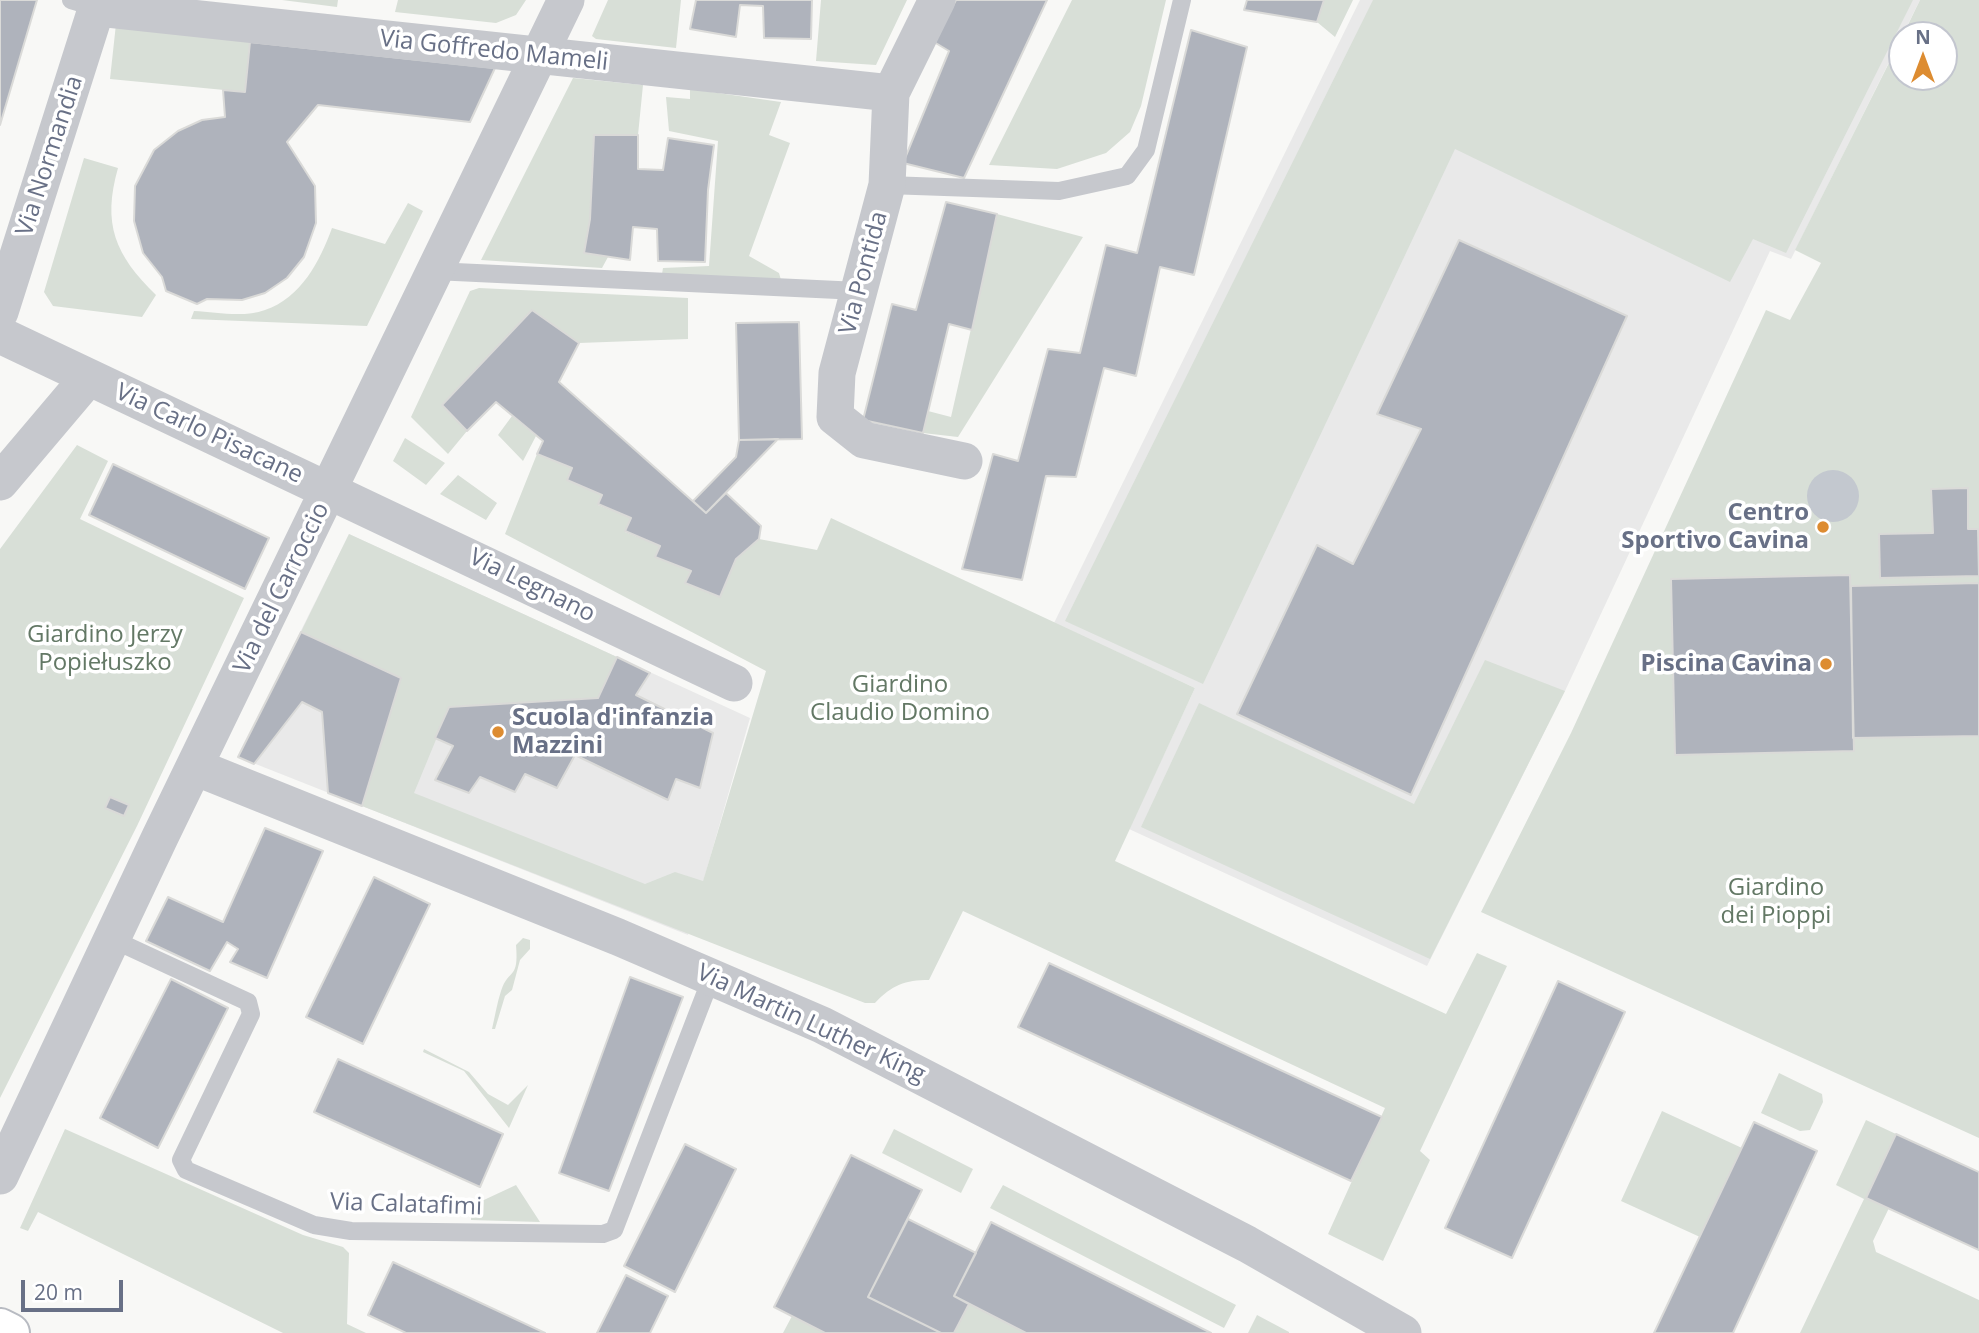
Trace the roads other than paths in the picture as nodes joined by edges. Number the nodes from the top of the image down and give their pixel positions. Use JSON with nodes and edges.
{"nodes":[{"id":1,"x":566,"y":0,"type":"edge"},
{"id":2,"x":937,"y":0,"type":"edge"},
{"id":3,"x":1182,"y":0,"type":"edge"},
{"id":4,"x":89,"y":3,"type":"edge"},
{"id":5,"x":538,"y":56,"type":"junction"},
{"id":6,"x":891,"y":93,"type":"junction"},
{"id":7,"x":887,"y":184,"type":"junction"},
{"id":8,"x":9,"y":252,"type":"edge"},
{"id":9,"x":434,"y":271,"type":"junction"},
{"id":10,"x":859,"y":291,"type":"junction"},
{"id":11,"x":0,"y":312,"type":"edge"},
{"id":12,"x":0,"y":335,"type":"edge"},
{"id":13,"x":88,"y":378,"type":"junction"},
{"id":14,"x":964,"y":461,"type":"dead end"},
{"id":15,"x":0,"y":482,"type":"edge"},
{"id":16,"x":330,"y":490,"type":"junction"},
{"id":17,"x":734,"y":683,"type":"dead end"},
{"id":18,"x":195,"y":767,"type":"junction"},
{"id":19,"x":113,"y":939,"type":"junction"},
{"id":20,"x":712,"y":976,"type":"junction"},
{"id":21,"x":0,"y":1176,"type":"edge"},
{"id":22,"x":0,"y":1328,"type":"edge"},
{"id":23,"x":10,"y":1333,"type":"edge"},
{"id":24,"x":1402,"y":1333,"type":"edge"}],
"edges":[{"from":1,"to":5,"type":"street","name":"Via del Carroccio"},
{"from":2,"to":6,"type":"street","name":"Via Pontida"},
{"from":3,"to":7,"type":"lane"},
{"from":4,"to":5,"type":"street","name":"Via Goffredo Mameli"},
{"from":4,"to":8,"type":"street","name":"Via Normandia"},
{"from":5,"to":6,"type":"street","name":"Via Goffredo Mameli"},
{"from":5,"to":9,"type":"street","name":"Via del Carroccio"},
{"from":6,"to":7,"type":"street","name":"Via Pontida"},
{"from":7,"to":10,"type":"street","name":"Via Pontida"},
{"from":8,"to":11,"type":"street","name":"Via Normandia"},
{"from":9,"to":10,"type":"lane"},
{"from":9,"to":16,"type":"street","name":"Via del Carroccio"},
{"from":10,"to":14,"type":"street","name":"Via Pontida"},
{"from":12,"to":13,"type":"street","name":"Via Carlo Pisacane"},
{"from":13,"to":15,"type":"street","name":"Via Carlo Pisacane"},
{"from":13,"to":16,"type":"street","name":"Via Carlo Pisacane"},
{"from":16,"to":17,"type":"street","name":"Via Legnano"},
{"from":16,"to":18,"type":"street","name":"Via del Carroccio"},
{"from":18,"to":19,"type":"street","name":"Via del Carroccio"},
{"from":18,"to":20,"type":"street","name":"Via Martin Luther King"},
{"from":19,"to":20,"type":"lane","name":"Via Calatafimi"},
{"from":19,"to":21,"type":"street","name":"Via del Carroccio"},
{"from":20,"to":24,"type":"street","name":"Via Martin Luther King"},
{"from":22,"to":23,"type":"main road"}]}
